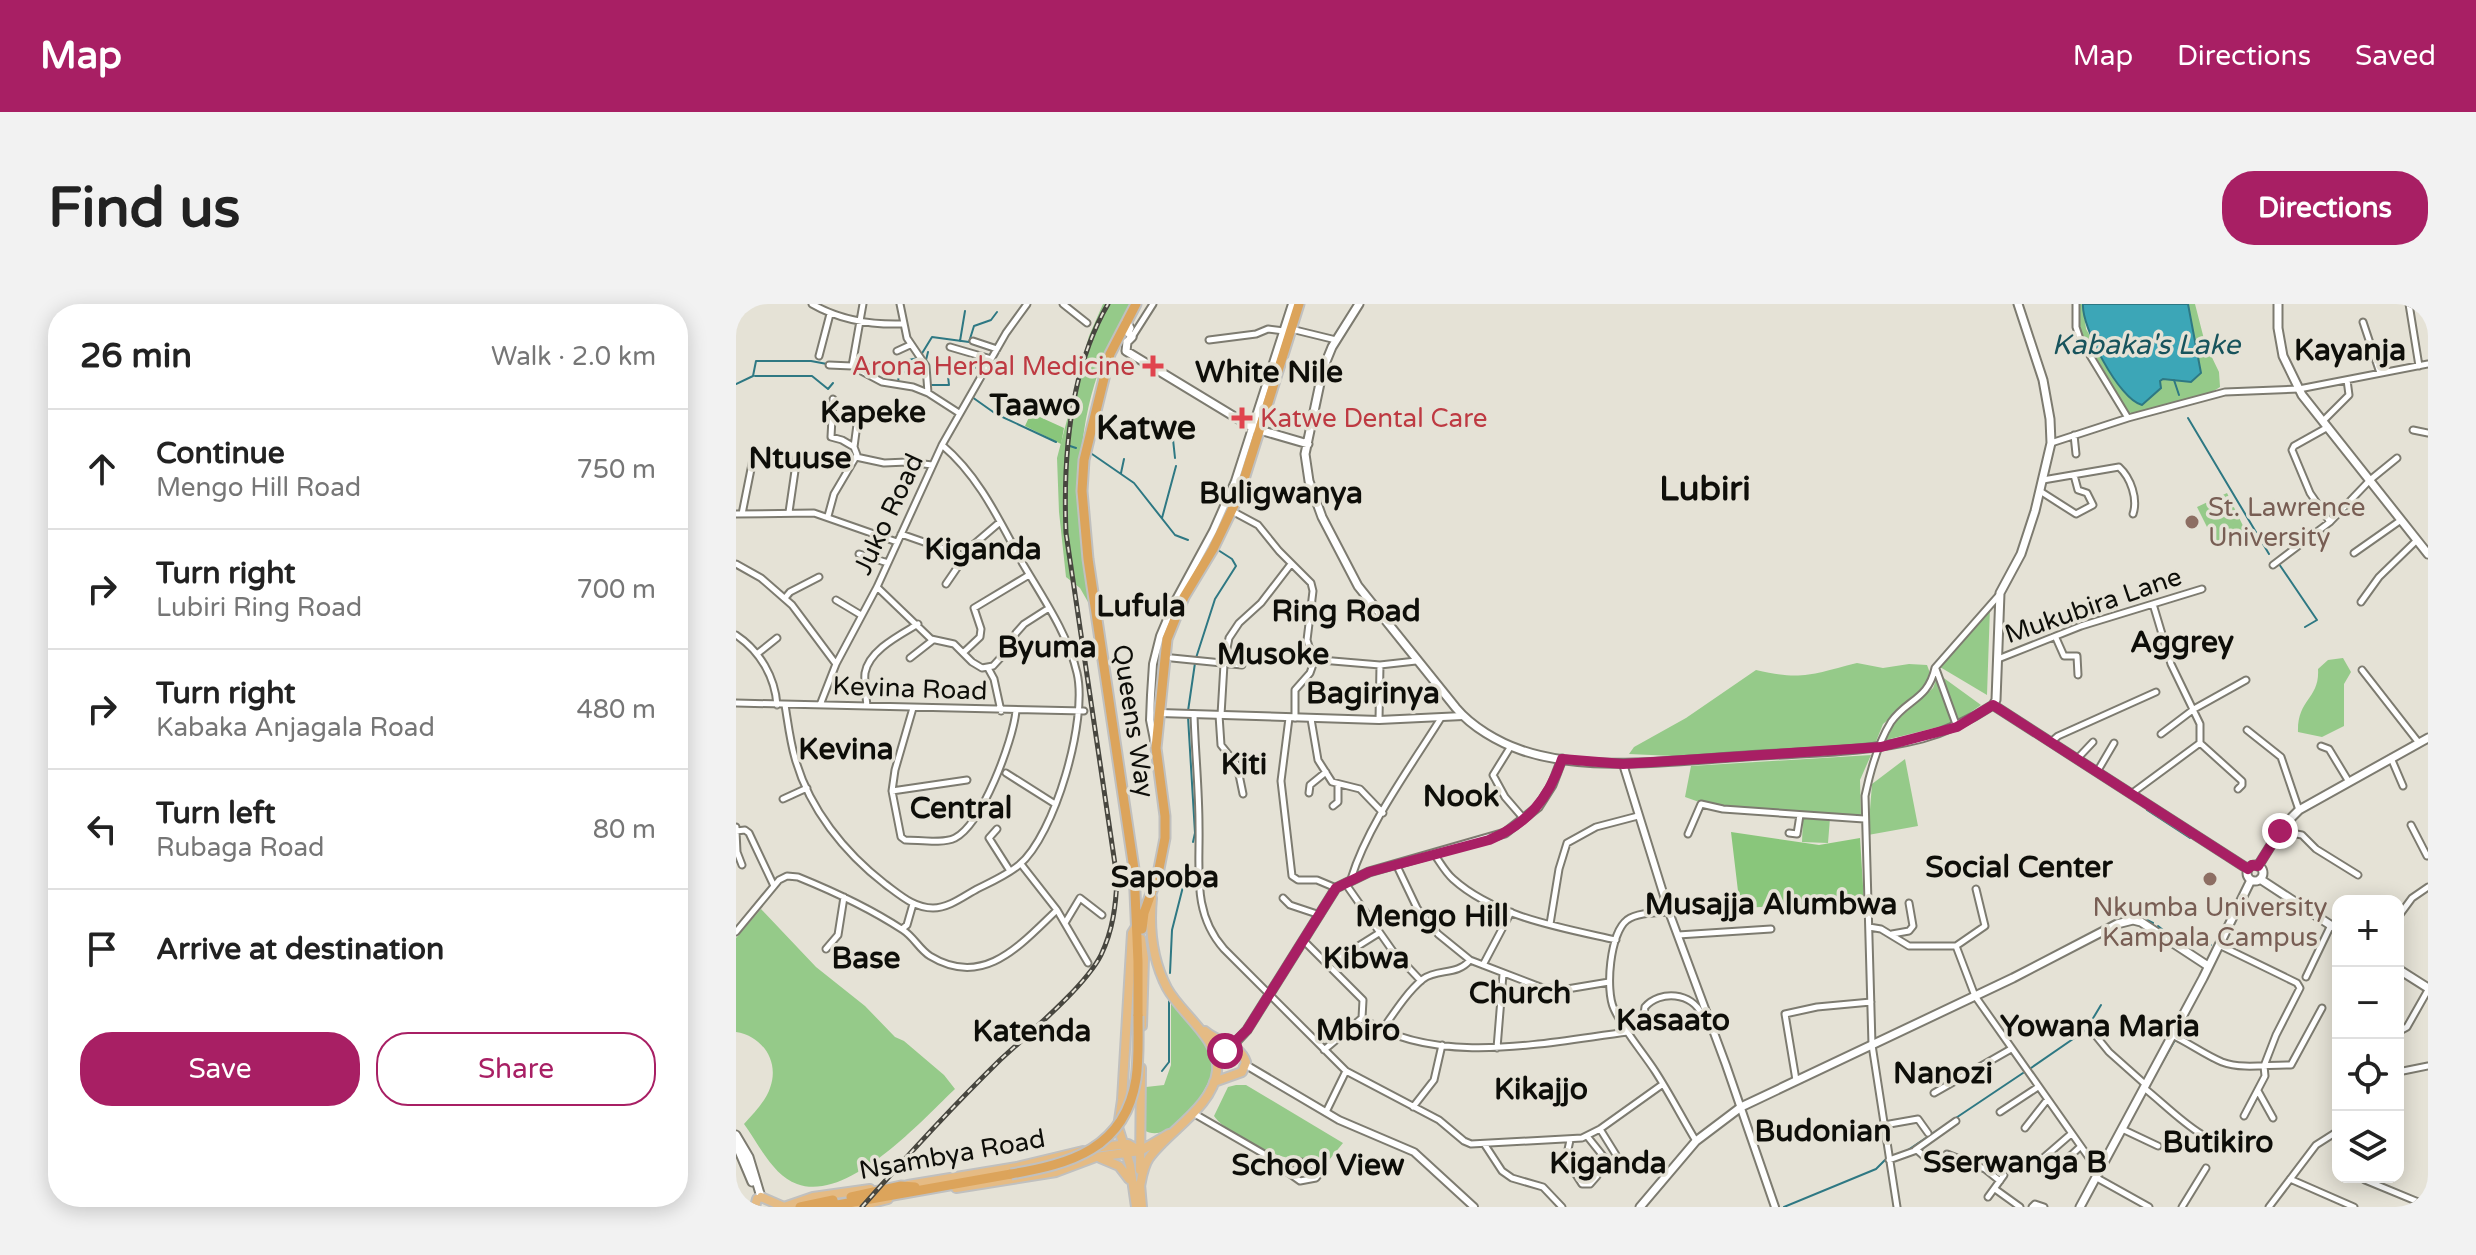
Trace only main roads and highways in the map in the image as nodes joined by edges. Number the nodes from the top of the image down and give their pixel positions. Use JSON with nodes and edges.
{"nodes":[{"id":1,"x":1136,"y":304,"type":"edge"},
{"id":2,"x":1299,"y":304,"type":"edge"},
{"id":3,"x":1359,"y":304,"type":"edge"},
{"id":4,"x":2018,"y":304,"type":"edge"},
{"id":5,"x":2278,"y":304,"type":"edge"},
{"id":6,"x":1126,"y":321,"type":"junction"},
{"id":7,"x":1257,"y":429,"type":"junction"},
{"id":8,"x":1308,"y":444,"type":"junction"},
{"id":9,"x":2424,"y":546,"type":"edge"},
{"id":10,"x":1993,"y":705,"type":"junction"},
{"id":11,"x":2428,"y":738,"type":"edge"},
{"id":12,"x":1562,"y":759,"type":"junction"},
{"id":13,"x":2258,"y":866,"type":"junction"},
{"id":14,"x":2248,"y":869,"type":"junction"},
{"id":15,"x":2256,"y":879,"type":"junction"},
{"id":16,"x":1153,"y":888,"type":"junction"},
{"id":17,"x":1137,"y":925,"type":"junction"},
{"id":18,"x":2332,"y":927,"type":"edge"},
{"id":19,"x":1141,"y":939,"type":"junction"},
{"id":20,"x":1138,"y":962,"type":"junction"},
{"id":21,"x":2208,"y":966,"type":"junction"},
{"id":22,"x":2404,"y":973,"type":"edge"},
{"id":23,"x":2428,"y":989,"type":"edge"},
{"id":24,"x":1191,"y":1021,"type":"junction"},
{"id":25,"x":1242,"y":1037,"type":"junction"},
{"id":26,"x":1232,"y":1046,"type":"junction"},
{"id":27,"x":1217,"y":1061,"type":"junction"},
{"id":28,"x":1245,"y":1061,"type":"junction"},
{"id":29,"x":1214,"y":1082,"type":"junction"},
{"id":30,"x":1140,"y":1112,"type":"junction"},
{"id":31,"x":1118,"y":1127,"type":"junction"},
{"id":32,"x":1177,"y":1130,"type":"junction"},
{"id":33,"x":736,"y":1135,"type":"edge"},
{"id":34,"x":736,"y":1144,"type":"edge"},
{"id":35,"x":1127,"y":1147,"type":"junction"},
{"id":36,"x":1140,"y":1151,"type":"junction"},
{"id":37,"x":1095,"y":1153,"type":"junction"},
{"id":38,"x":1137,"y":1189,"type":"junction"},
{"id":39,"x":898,"y":1191,"type":"junction"},
{"id":40,"x":759,"y":1203,"type":"edge"},
{"id":41,"x":784,"y":1207,"type":"edge"},
{"id":42,"x":800,"y":1207,"type":"edge"},
{"id":43,"x":826,"y":1207,"type":"edge"},
{"id":44,"x":856,"y":1207,"type":"edge"},
{"id":45,"x":1136,"y":1207,"type":"edge"},
{"id":46,"x":1142,"y":1207,"type":"edge"},
{"id":47,"x":1640,"y":1207,"type":"edge"},
{"id":48,"x":2080,"y":1207,"type":"edge"}],
"edges":[{"from":1,"to":6,"type":"highway","name":"Queens Way"},
{"from":2,"to":7,"type":"highway"},
{"from":3,"to":8,"type":"main road"},
{"from":4,"to":10,"type":"main road"},
{"from":5,"to":9,"type":"main road"},
{"from":6,"to":7,"type":"main road"},
{"from":6,"to":17,"type":"highway","name":"Queens Way"},
{"from":7,"to":8,"type":"main road"},
{"from":7,"to":16,"type":"highway"},
{"from":8,"to":12,"type":"main road"},
{"from":10,"to":12,"type":"main road"},
{"from":10,"to":14,"type":"main road"},
{"from":11,"to":13,"type":"main road"},
{"from":12,"to":25,"type":"main road"},
{"from":13,"to":14,"type":"main road"},
{"from":13,"to":15,"type":"main road"},
{"from":14,"to":15,"type":"main road"},
{"from":15,"to":18,"type":"main road"},
{"from":15,"to":21,"type":"main road"},
{"from":16,"to":19,"type":"highway"},
{"from":16,"to":24,"type":"main road"},
{"from":17,"to":20,"type":"highway"},
{"from":17,"to":31,"type":"main road","name":"Queens Way"},
{"from":19,"to":20,"type":"highway"},
{"from":19,"to":30,"type":"main road"},
{"from":20,"to":39,"type":"highway","bridge":true},
{"from":21,"to":47,"type":"main road"},
{"from":21,"to":48,"type":"main road"},
{"from":22,"to":23,"type":"main road"},
{"from":24,"to":26,"type":"main road"},
{"from":24,"to":27,"type":"main road"},
{"from":25,"to":26,"type":"main road"},
{"from":25,"to":28,"type":"main road"},
{"from":26,"to":27,"type":"main road"},
{"from":26,"to":28,"type":"main road"},
{"from":27,"to":29,"type":"main road"},
{"from":28,"to":29,"type":"main road"},
{"from":29,"to":32,"type":"main road"},
{"from":30,"to":35,"type":"main road"},
{"from":30,"to":36,"type":"main road"},
{"from":31,"to":35,"type":"main road","name":"Queens Way"},
{"from":31,"to":37,"type":"main road","name":"Nsambya Road"},
{"from":32,"to":36,"type":"main road"},
{"from":32,"to":38,"type":"main road"},
{"from":33,"to":40,"type":"main road"},
{"from":34,"to":40,"type":"main road"},
{"from":35,"to":36,"type":"main road"},
{"from":35,"to":37,"type":"main road","name":"Nsambya Road"},
{"from":35,"to":38,"type":"main road","name":"Queens Way"},
{"from":36,"to":38,"type":"main road"},
{"from":37,"to":38,"type":"main road"},
{"from":37,"to":39,"type":"main road","name":"Nsambya Road"},
{"from":37,"to":39,"type":"main road","name":"Nsambya Road"},
{"from":38,"to":45,"type":"main road"},
{"from":38,"to":46,"type":"main road"},
{"from":39,"to":41,"type":"main road","name":"Nsambya Road"},
{"from":39,"to":42,"type":"highway"},
{"from":39,"to":43,"type":"highway"},
{"from":39,"to":44,"type":"main road","name":"Nsambya Road"},
{"from":40,"to":41,"type":"main road"}]}
